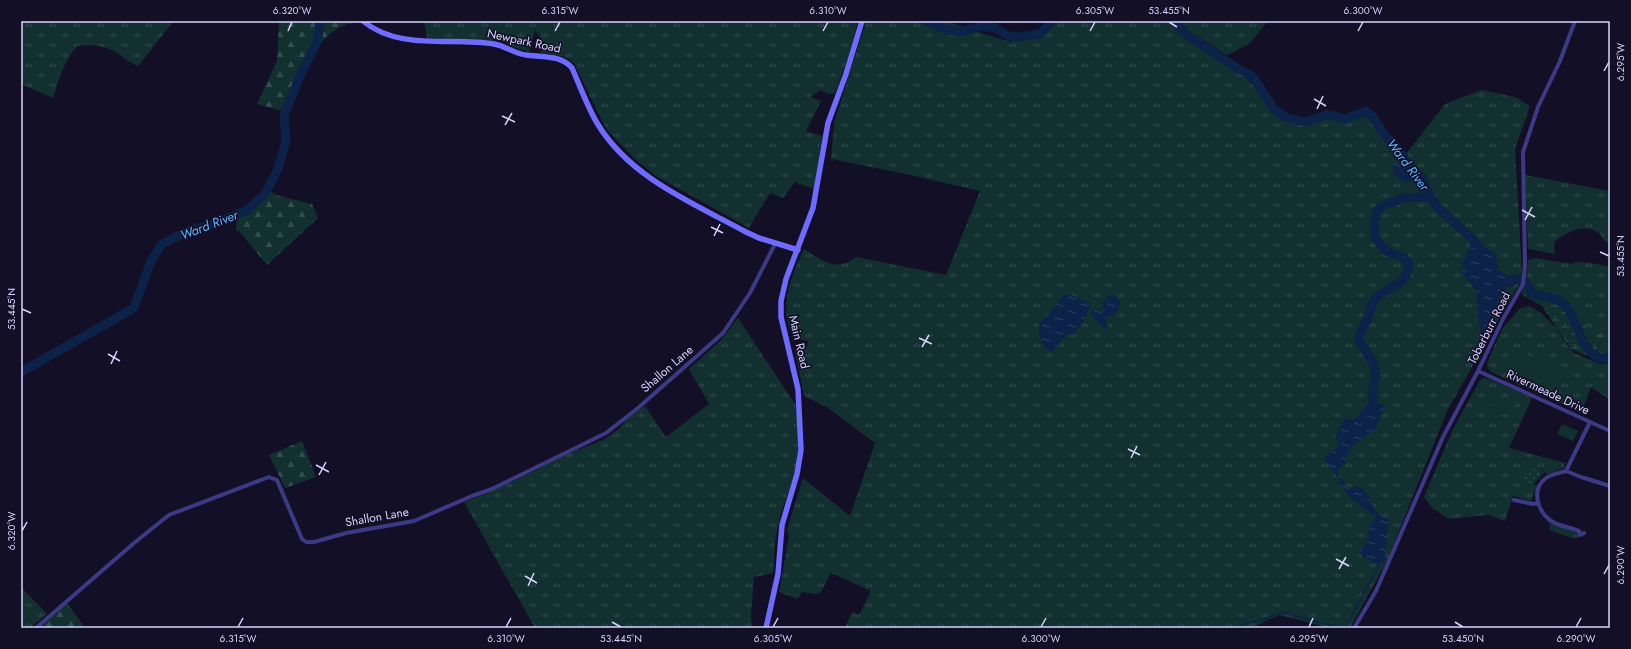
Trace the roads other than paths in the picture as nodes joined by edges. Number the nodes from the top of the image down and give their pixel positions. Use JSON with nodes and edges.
{"nodes":[{"id":1,"x":363,"y":21,"type":"edge"},
{"id":2,"x":862,"y":21,"type":"edge"},
{"id":3,"x":1575,"y":21,"type":"edge"},
{"id":4,"x":775,"y":244,"type":"junction"},
{"id":5,"x":798,"y":250,"type":"junction"},
{"id":6,"x":1478,"y":371,"type":"junction"},
{"id":7,"x":1590,"y":422,"type":"junction"},
{"id":8,"x":1610,"y":431,"type":"edge"},
{"id":9,"x":1566,"y":472,"type":"junction"},
{"id":10,"x":1610,"y":486,"type":"edge"},
{"id":11,"x":1520,"y":495,"type":"dead end"},
{"id":12,"x":1538,"y":503,"type":"junction"},
{"id":13,"x":1584,"y":533,"type":"dead end"},
{"id":14,"x":36,"y":628,"type":"edge"},
{"id":15,"x":766,"y":628,"type":"edge"},
{"id":16,"x":1354,"y":628,"type":"edge"}],
"edges":[{"from":1,"to":4,"type":"main road","name":"Newpark Road"},
{"from":2,"to":5,"type":"main road","name":"Main Road"},
{"from":3,"to":6,"type":"street","name":"Toberburr Road"},
{"from":4,"to":5,"type":"main road","name":"Newpark Road"},
{"from":4,"to":14,"type":"street","name":"Shallon Lane"},
{"from":5,"to":15,"type":"main road","name":"Main Road"},
{"from":6,"to":7,"type":"street","name":"Rivermeade Drive"},
{"from":6,"to":16,"type":"street","name":"Toberburr Road"},
{"from":7,"to":8,"type":"street","name":"Rivermeade Drive"},
{"from":7,"to":9,"type":"street"},
{"from":9,"to":10,"type":"street"},
{"from":9,"to":12,"type":"street"},
{"from":11,"to":12,"type":"street"},
{"from":12,"to":13,"type":"street"}]}
